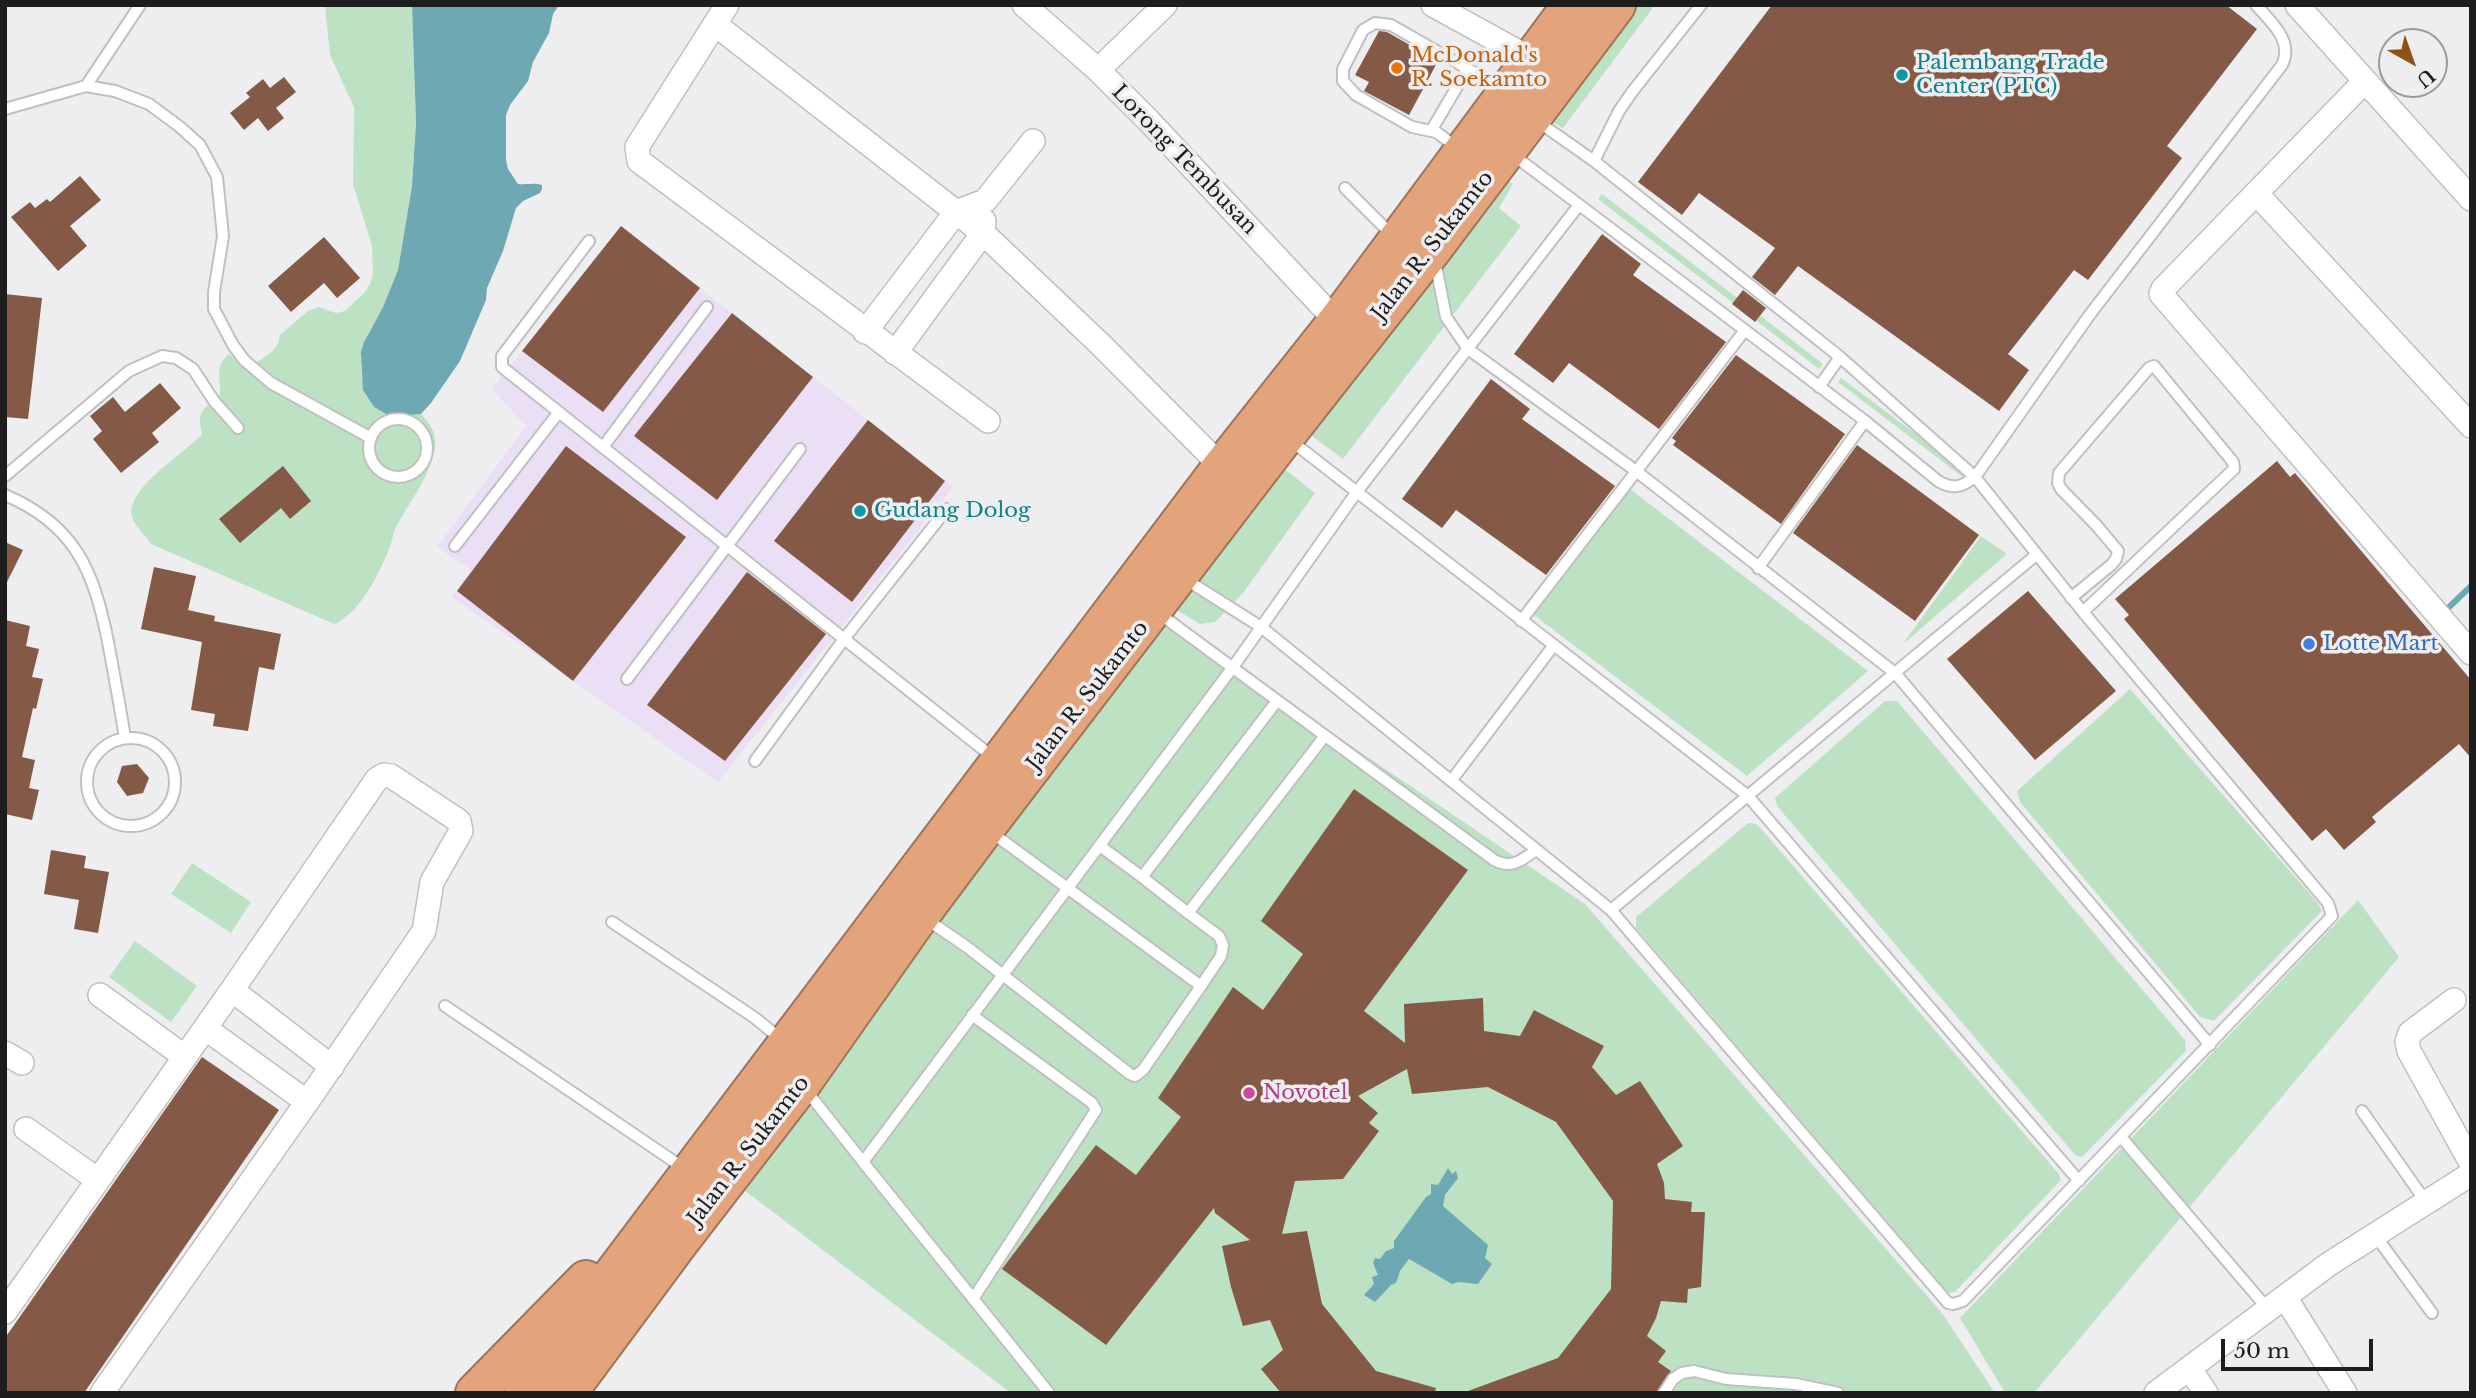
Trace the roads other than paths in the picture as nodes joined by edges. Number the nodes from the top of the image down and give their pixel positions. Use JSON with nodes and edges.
{"nodes":[{"id":1,"x":140,"y":5,"type":"edge"},
{"id":2,"x":1024,"y":5,"type":"edge"},
{"id":3,"x":1165,"y":5,"type":"edge"},
{"id":4,"x":1433,"y":5,"type":"edge"},
{"id":5,"x":1572,"y":5,"type":"edge"},
{"id":6,"x":1616,"y":5,"type":"edge"},
{"id":7,"x":1701,"y":5,"type":"edge"},
{"id":8,"x":2256,"y":5,"type":"edge"},
{"id":9,"x":2307,"y":9,"type":"edge"},
{"id":10,"x":721,"y":15,"type":"edge"},
{"id":11,"x":1533,"y":60,"type":"junction"},
{"id":12,"x":1468,"y":68,"type":"junction"},
{"id":13,"x":1098,"y":71,"type":"junction"},
{"id":14,"x":2365,"y":81,"type":"junction"},
{"id":15,"x":86,"y":86,"type":"junction"},
{"id":16,"x":1520,"y":105,"type":"junction"},
{"id":17,"x":5,"y":109,"type":"edge"},
{"id":18,"x":1431,"y":131,"type":"junction"},
{"id":19,"x":1033,"y":141,"type":"dead end"},
{"id":20,"x":1507,"y":150,"type":"junction"},
{"id":21,"x":1464,"y":152,"type":"junction"},
{"id":22,"x":1594,"y":161,"type":"junction"},
{"id":23,"x":1345,"y":188,"type":"dead end"},
{"id":24,"x":2467,"y":188,"type":"edge"},
{"id":25,"x":2256,"y":193,"type":"junction"},
{"id":26,"x":985,"y":201,"type":"junction"},
{"id":27,"x":1579,"y":205,"type":"junction"},
{"id":28,"x":956,"y":212,"type":"junction"},
{"id":29,"x":983,"y":233,"type":"junction"},
{"id":30,"x":589,"y":241,"type":"dead end"},
{"id":31,"x":1416,"y":244,"type":"junction"},
{"id":32,"x":707,"y":307,"type":"dead end"},
{"id":33,"x":1337,"y":322,"type":"junction"},
{"id":34,"x":1745,"y":330,"type":"junction"},
{"id":35,"x":865,"y":332,"type":"junction"},
{"id":36,"x":1468,"y":349,"type":"junction"},
{"id":37,"x":895,"y":354,"type":"junction"},
{"id":38,"x":1840,"y":357,"type":"junction"},
{"id":39,"x":1819,"y":387,"type":"junction"},
{"id":40,"x":559,"y":412,"type":"junction"},
{"id":41,"x":988,"y":421,"type":"dead end"},
{"id":42,"x":1865,"y":422,"type":"junction"},
{"id":43,"x":2471,"y":426,"type":"edge"},
{"id":44,"x":238,"y":428,"type":"dead end"},
{"id":45,"x":1285,"y":436,"type":"junction"},
{"id":46,"x":371,"y":438,"type":"junction"},
{"id":47,"x":603,"y":447,"type":"junction"},
{"id":48,"x":800,"y":449,"type":"dead end"},
{"id":49,"x":1222,"y":467,"type":"junction"},
{"id":50,"x":1636,"y":471,"type":"junction"},
{"id":51,"x":5,"y":476,"type":"edge"},
{"id":52,"x":1975,"y":477,"type":"junction"},
{"id":53,"x":1356,"y":493,"type":"junction"},
{"id":54,"x":5,"y":495,"type":"edge"},
{"id":55,"x":947,"y":509,"type":"dead end"},
{"id":56,"x":726,"y":545,"type":"junction"},
{"id":57,"x":455,"y":547,"type":"dead end"},
{"id":58,"x":2036,"y":555,"type":"junction"},
{"id":59,"x":1758,"y":568,"type":"junction"},
{"id":60,"x":1180,"y":576,"type":"junction"},
{"id":61,"x":2071,"y":598,"type":"junction"},
{"id":62,"x":1154,"y":610,"type":"junction"},
{"id":63,"x":2083,"y":612,"type":"junction"},
{"id":64,"x":1521,"y":621,"type":"junction"},
{"id":65,"x":1261,"y":627,"type":"junction"},
{"id":66,"x":844,"y":639,"type":"junction"},
{"id":67,"x":1554,"y":645,"type":"junction"},
{"id":68,"x":2471,"y":653,"type":"edge"},
{"id":69,"x":1233,"y":667,"type":"junction"},
{"id":70,"x":1895,"y":673,"type":"junction"},
{"id":71,"x":626,"y":679,"type":"dead end"},
{"id":72,"x":1276,"y":701,"type":"junction"},
{"id":73,"x":1324,"y":737,"type":"junction"},
{"id":74,"x":125,"y":738,"type":"junction"},
{"id":75,"x":755,"y":761,"type":"dead end"},
{"id":76,"x":999,"y":762,"type":"junction"},
{"id":77,"x":1451,"y":780,"type":"junction"},
{"id":78,"x":1748,"y":796,"type":"junction"},
{"id":79,"x":985,"y":828,"type":"junction"},
{"id":80,"x":1100,"y":846,"type":"junction"},
{"id":81,"x":1536,"y":850,"type":"junction"},
{"id":82,"x":1142,"y":877,"type":"junction"},
{"id":83,"x":1068,"y":889,"type":"junction"},
{"id":84,"x":1611,"y":910,"type":"junction"},
{"id":85,"x":1188,"y":913,"type":"junction"},
{"id":86,"x":920,"y":915,"type":"junction"},
{"id":87,"x":612,"y":922,"type":"dead end"},
{"id":88,"x":1003,"y":975,"type":"junction"},
{"id":89,"x":1201,"y":986,"type":"junction"},
{"id":90,"x":232,"y":990,"type":"junction"},
{"id":91,"x":100,"y":995,"type":"dead end"},
{"id":92,"x":2454,"y":1000,"type":"dead end"},
{"id":93,"x":445,"y":1006,"type":"dead end"},
{"id":94,"x":972,"y":1015,"type":"junction"},
{"id":95,"x":205,"y":1028,"type":"junction"},
{"id":96,"x":787,"y":1044,"type":"junction"},
{"id":97,"x":2210,"y":1045,"type":"junction"},
{"id":98,"x":185,"y":1057,"type":"junction"},
{"id":99,"x":332,"y":1067,"type":"junction"},
{"id":100,"x":801,"y":1084,"type":"junction"},
{"id":101,"x":307,"y":1102,"type":"junction"},
{"id":102,"x":2362,"y":1111,"type":"dead end"},
{"id":103,"x":26,"y":1129,"type":"dead end"},
{"id":104,"x":2121,"y":1137,"type":"junction"},
{"id":105,"x":863,"y":1162,"type":"junction"},
{"id":106,"x":2471,"y":1163,"type":"edge"},
{"id":107,"x":690,"y":1172,"type":"junction"},
{"id":108,"x":2471,"y":1174,"type":"edge"},
{"id":109,"x":98,"y":1180,"type":"junction"},
{"id":110,"x":2079,"y":1181,"type":"junction"},
{"id":111,"x":2426,"y":1202,"type":"junction"},
{"id":112,"x":666,"y":1232,"type":"junction"},
{"id":113,"x":2375,"y":1236,"type":"junction"},
{"id":114,"x":973,"y":1299,"type":"junction"},
{"id":115,"x":2276,"y":1302,"type":"junction"},
{"id":116,"x":5,"y":1312,"type":"edge"},
{"id":117,"x":2432,"y":1313,"type":"dead end"},
{"id":118,"x":2189,"y":1368,"type":"junction"},
{"id":119,"x":102,"y":1393,"type":"edge"},
{"id":120,"x":475,"y":1393,"type":"edge"},
{"id":121,"x":524,"y":1393,"type":"edge"},
{"id":122,"x":567,"y":1393,"type":"edge"},
{"id":123,"x":597,"y":1393,"type":"edge"},
{"id":124,"x":1049,"y":1393,"type":"edge"},
{"id":125,"x":1664,"y":1393,"type":"edge"},
{"id":126,"x":1838,"y":1393,"type":"edge"},
{"id":127,"x":2156,"y":1393,"type":"edge"},
{"id":128,"x":2206,"y":1393,"type":"edge"},
{"id":129,"x":2345,"y":1393,"type":"edge"}],
"edges":[{"from":1,"to":15,"type":"lane"},
{"from":2,"to":13,"type":"street","name":"Lorong Tembusan"},
{"from":3,"to":13,"type":"street"},
{"from":4,"to":11,"type":"street"},
{"from":5,"to":11,"type":"highway","name":"Jalan R. Sukamto"},
{"from":6,"to":16,"type":"highway","name":"Jalan R. Sukamto"},
{"from":7,"to":22,"type":"lane"},
{"from":8,"to":52,"type":"lane"},
{"from":9,"to":14,"type":"street"},
{"from":10,"to":28,"type":"street"},
{"from":10,"to":35,"type":"street"},
{"from":11,"to":16,"type":"highway","name":"Jalan R. Sukamto"},
{"from":12,"to":16,"type":"lane"},
{"from":12,"to":18,"type":"lane"},
{"from":12,"to":18,"type":"lane"},
{"from":13,"to":33,"type":"street","name":"Lorong Tembusan"},
{"from":14,"to":24,"type":"street"},
{"from":14,"to":25,"type":"street"},
{"from":15,"to":17,"type":"lane"},
{"from":15,"to":46,"type":"lane"},
{"from":16,"to":20,"type":"highway","name":"Jalan R. Sukamto"},
{"from":16,"to":21,"type":"highway","name":"Jalan R. Sukamto"},
{"from":16,"to":22,"type":"lane"},
{"from":18,"to":21,"type":"lane"},
{"from":19,"to":26,"type":"street"},
{"from":20,"to":27,"type":"lane"},
{"from":20,"to":31,"type":"highway","name":"Jalan R. Sukamto"},
{"from":21,"to":31,"type":"highway","name":"Jalan R. Sukamto"},
{"from":22,"to":38,"type":"lane"},
{"from":23,"to":31,"type":"lane"},
{"from":25,"to":43,"type":"street"},
{"from":25,"to":68,"type":"street"},
{"from":26,"to":28,"type":"street"},
{"from":26,"to":29,"type":"street"},
{"from":27,"to":34,"type":"lane"},
{"from":27,"to":36,"type":"lane"},
{"from":28,"to":29,"type":"street"},
{"from":28,"to":35,"type":"street"},
{"from":29,"to":37,"type":"street"},
{"from":29,"to":49,"type":"street"},
{"from":30,"to":40,"type":"lane"},
{"from":31,"to":33,"type":"highway","name":"Jalan R. Sukamto"},
{"from":31,"to":36,"type":"lane"},
{"from":31,"to":45,"type":"highway","name":"Jalan R. Sukamto"},
{"from":32,"to":47,"type":"lane"},
{"from":33,"to":49,"type":"highway","name":"Jalan R. Sukamto"},
{"from":34,"to":39,"type":"lane"},
{"from":34,"to":50,"type":"lane"},
{"from":35,"to":37,"type":"street"},
{"from":36,"to":50,"type":"lane"},
{"from":36,"to":53,"type":"lane"},
{"from":37,"to":41,"type":"street"},
{"from":38,"to":39,"type":"lane"},
{"from":38,"to":52,"type":"lane"},
{"from":39,"to":42,"type":"lane"},
{"from":40,"to":47,"type":"lane"},
{"from":40,"to":57,"type":"lane"},
{"from":42,"to":52,"type":"lane"},
{"from":42,"to":59,"type":"lane"},
{"from":44,"to":51,"type":"lane"},
{"from":45,"to":53,"type":"lane"},
{"from":45,"to":60,"type":"highway","name":"Jalan R. Sukamto"},
{"from":46,"to":46,"type":"lane"},
{"from":47,"to":56,"type":"lane"},
{"from":48,"to":56,"type":"lane"},
{"from":49,"to":76,"type":"highway","name":"Jalan R. Sukamto"},
{"from":50,"to":59,"type":"lane"},
{"from":50,"to":64,"type":"lane"},
{"from":52,"to":58,"type":"lane"},
{"from":53,"to":64,"type":"lane"},
{"from":53,"to":65,"type":"lane"},
{"from":54,"to":74,"type":"lane"},
{"from":55,"to":66,"type":"lane"},
{"from":56,"to":66,"type":"lane"},
{"from":56,"to":71,"type":"lane"},
{"from":58,"to":61,"type":"lane"},
{"from":58,"to":70,"type":"lane"},
{"from":59,"to":70,"type":"lane"},
{"from":60,"to":62,"type":"highway","name":"Jalan R. Sukamto"},
{"from":60,"to":65,"type":"lane"},
{"from":61,"to":63,"type":"lane"},
{"from":61,"to":63,"type":"lane"},
{"from":62,"to":69,"type":"lane"},
{"from":62,"to":79,"type":"highway","name":"Jalan R. Sukamto"},
{"from":63,"to":97,"type":"lane"},
{"from":64,"to":67,"type":"lane"},
{"from":65,"to":69,"type":"lane"},
{"from":65,"to":77,"type":"lane"},
{"from":66,"to":75,"type":"lane"},
{"from":66,"to":76,"type":"lane"},
{"from":67,"to":77,"type":"lane"},
{"from":67,"to":78,"type":"lane"},
{"from":69,"to":72,"type":"lane"},
{"from":69,"to":80,"type":"lane"},
{"from":70,"to":78,"type":"lane"},
{"from":70,"to":97,"type":"lane"},
{"from":72,"to":73,"type":"lane"},
{"from":72,"to":82,"type":"lane"},
{"from":73,"to":81,"type":"lane"},
{"from":73,"to":85,"type":"lane"},
{"from":74,"to":74,"type":"lane"},
{"from":76,"to":96,"type":"highway","name":"Jalan R. Sukamto"},
{"from":77,"to":81,"type":"lane"},
{"from":78,"to":84,"type":"lane"},
{"from":78,"to":110,"type":"lane"},
{"from":79,"to":83,"type":"lane"},
{"from":79,"to":86,"type":"highway","name":"Jalan R. Sukamto"},
{"from":80,"to":82,"type":"lane"},
{"from":80,"to":83,"type":"lane"},
{"from":81,"to":84,"type":"lane"},
{"from":82,"to":85,"type":"lane"},
{"from":83,"to":88,"type":"lane"},
{"from":83,"to":89,"type":"lane"},
{"from":84,"to":110,"type":"lane"},
{"from":85,"to":89,"type":"lane"},
{"from":86,"to":88,"type":"lane"},
{"from":86,"to":100,"type":"highway","name":"Jalan R. Sukamto"},
{"from":87,"to":96,"type":"lane"},
{"from":88,"to":89,"type":"lane"},
{"from":88,"to":94,"type":"lane"},
{"from":90,"to":95,"type":"street"},
{"from":90,"to":99,"type":"street"},
{"from":90,"to":99,"type":"street"},
{"from":91,"to":98,"type":"street"},
{"from":92,"to":106,"type":"street"},
{"from":93,"to":107,"type":"lane"},
{"from":94,"to":105,"type":"lane"},
{"from":94,"to":114,"type":"lane"},
{"from":95,"to":98,"type":"street"},
{"from":95,"to":101,"type":"street"},
{"from":96,"to":107,"type":"highway","name":"Jalan R. Sukamto"},
{"from":97,"to":104,"type":"lane"},
{"from":98,"to":109,"type":"street"},
{"from":99,"to":101,"type":"street"},
{"from":100,"to":105,"type":"lane"},
{"from":100,"to":112,"type":"highway","name":"Jalan R. Sukamto"},
{"from":101,"to":119,"type":"street"},
{"from":102,"to":111,"type":"lane"},
{"from":103,"to":109,"type":"street"},
{"from":104,"to":110,"type":"lane"},
{"from":104,"to":115,"type":"lane"},
{"from":105,"to":114,"type":"lane"},
{"from":107,"to":112,"type":"highway","name":"Jalan R. Sukamto"},
{"from":108,"to":111,"type":"street"},
{"from":109,"to":116,"type":"street"},
{"from":111,"to":113,"type":"street"},
{"from":112,"to":120,"type":"highway"},
{"from":112,"to":121,"type":"highway","name":"Jalan R. Sukamto"},
{"from":112,"to":122,"type":"highway","name":"Jalan R. Sukamto"},
{"from":112,"to":123,"type":"highway"},
{"from":113,"to":115,"type":"street"},
{"from":113,"to":117,"type":"lane"},
{"from":114,"to":124,"type":"lane"},
{"from":115,"to":118,"type":"street"},
{"from":115,"to":129,"type":"street"},
{"from":118,"to":127,"type":"street"},
{"from":118,"to":128,"type":"street"},
{"from":125,"to":126,"type":"lane"}]}
